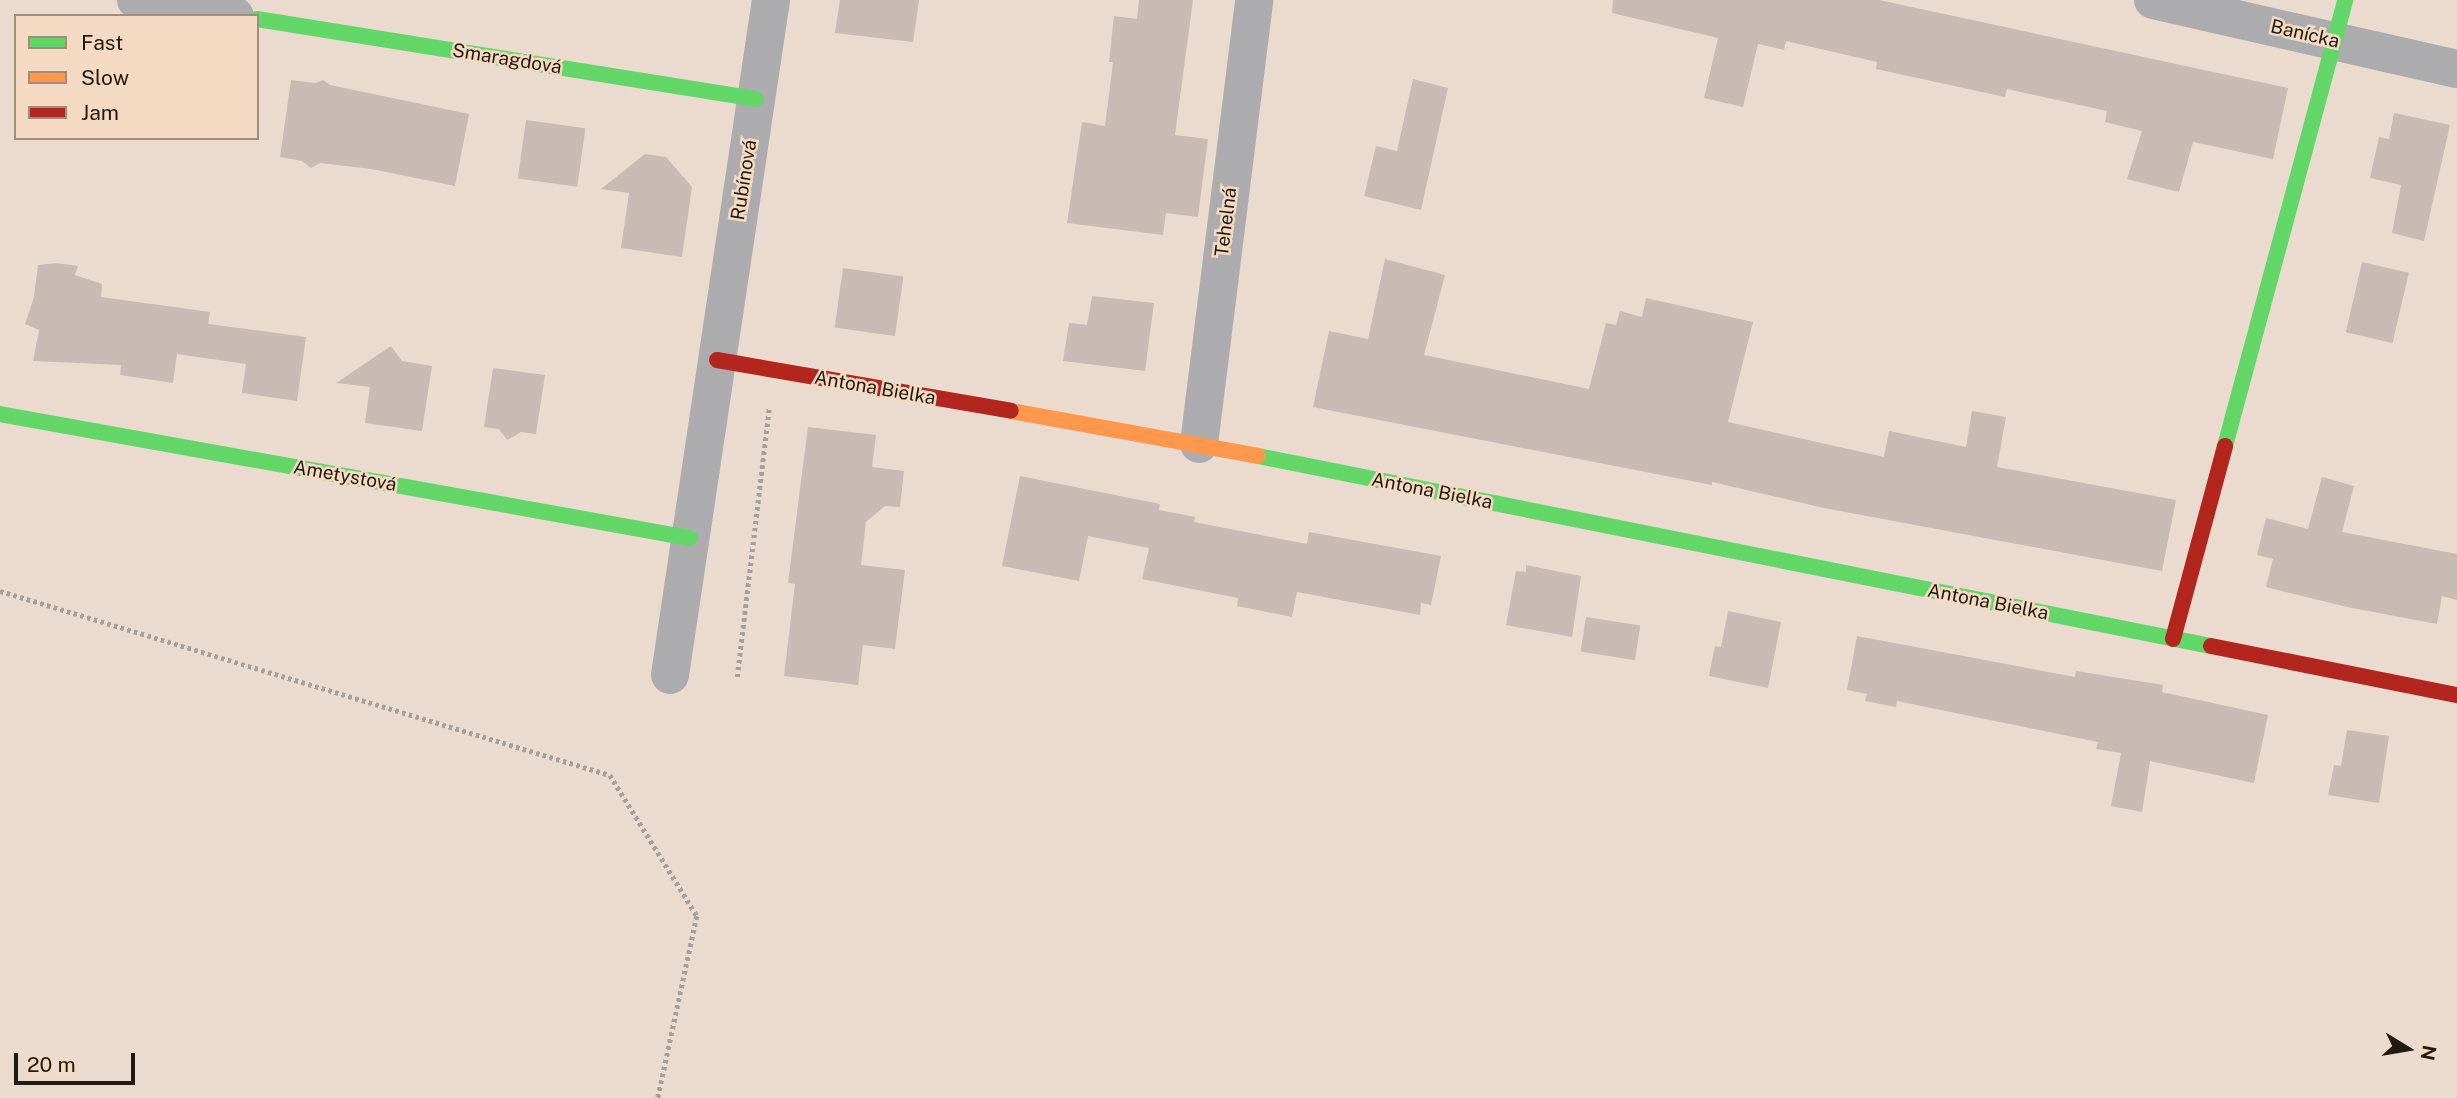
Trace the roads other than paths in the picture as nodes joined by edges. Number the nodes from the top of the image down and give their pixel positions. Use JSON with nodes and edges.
{"nodes":[{"id":1,"x":136,"y":0,"type":"edge"},
{"id":2,"x":771,"y":0,"type":"edge"},
{"id":3,"x":1254,"y":0,"type":"edge"},
{"id":4,"x":2153,"y":0,"type":"edge"},
{"id":5,"x":2345,"y":0,"type":"edge"},
{"id":6,"x":223,"y":14,"type":"edge"},
{"id":7,"x":259,"y":19,"type":"edge"},
{"id":8,"x":2335,"y":41,"type":"junction"},
{"id":9,"x":2457,"y":69,"type":"edge"},
{"id":10,"x":756,"y":99,"type":"junction"},
{"id":11,"x":717,"y":360,"type":"junction"},
{"id":12,"x":0,"y":414,"type":"edge"},
{"id":13,"x":1199,"y":444,"type":"junction"},
{"id":14,"x":690,"y":538,"type":"junction"},
{"id":15,"x":2173,"y":639,"type":"junction"},
{"id":16,"x":670,"y":675,"type":"dead end"},
{"id":17,"x":2457,"y":695,"type":"edge"}],
"edges":[{"from":1,"to":6,"type":"street"},
{"from":2,"to":10,"type":"street","name":"Rubínová"},
{"from":3,"to":13,"type":"street","name":"Tehelná"},
{"from":4,"to":8,"type":"street","name":"Banícka"},
{"from":5,"to":8,"type":"street"},
{"from":7,"to":10,"type":"street","name":"Smaragdová"},
{"from":8,"to":9,"type":"street","name":"Banícka"},
{"from":8,"to":15,"type":"street"},
{"from":10,"to":11,"type":"street","name":"Rubínová"},
{"from":11,"to":13,"type":"street","name":"Antona Bielka"},
{"from":11,"to":14,"type":"street"},
{"from":12,"to":14,"type":"street","name":"Ametystová"},
{"from":13,"to":15,"type":"street","name":"Antona Bielka"},
{"from":14,"to":16,"type":"street"},
{"from":15,"to":17,"type":"street","name":"Antona Bielka"}]}
